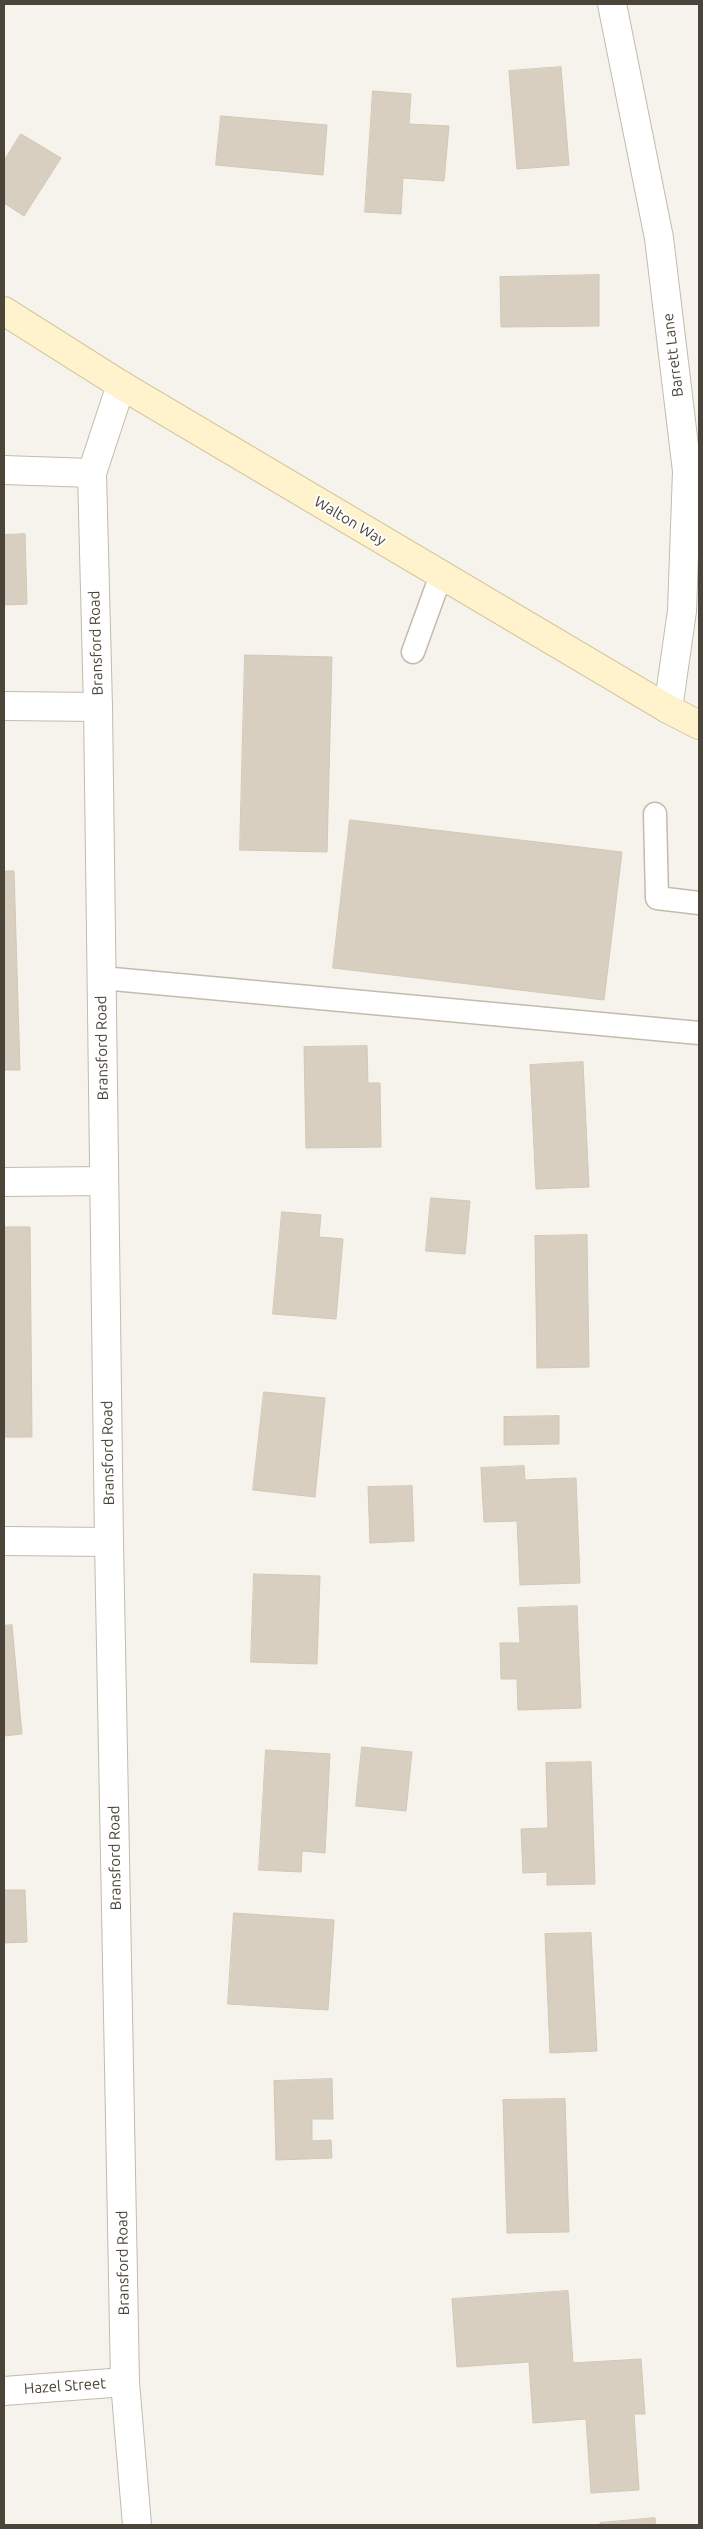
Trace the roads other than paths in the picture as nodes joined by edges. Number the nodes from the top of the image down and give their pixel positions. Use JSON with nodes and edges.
{"nodes":[{"id":1,"x":612,"y":4,"type":"edge"},
{"id":2,"x":4,"y":311,"type":"edge"},
{"id":3,"x":121,"y":385,"type":"junction"},
{"id":4,"x":4,"y":470,"type":"edge"},
{"id":5,"x":92,"y":473,"type":"junction"},
{"id":6,"x":441,"y":575,"type":"junction"},
{"id":7,"x":412,"y":652,"type":"dead end"},
{"id":8,"x":4,"y":706,"type":"edge"},
{"id":9,"x":98,"y":707,"type":"junction"},
{"id":10,"x":668,"y":709,"type":"junction"},
{"id":11,"x":699,"y":725,"type":"edge"},
{"id":12,"x":655,"y":814,"type":"dead end"},
{"id":13,"x":699,"y":903,"type":"edge"},
{"id":14,"x":102,"y":978,"type":"junction"},
{"id":15,"x":699,"y":1032,"type":"edge"},
{"id":16,"x":104,"y":1181,"type":"junction"},
{"id":17,"x":4,"y":1182,"type":"edge"},
{"id":18,"x":4,"y":1541,"type":"edge"},
{"id":19,"x":109,"y":1542,"type":"junction"},
{"id":20,"x":125,"y":2382,"type":"junction"},
{"id":21,"x":4,"y":2391,"type":"edge"},
{"id":22,"x":138,"y":2525,"type":"edge"}],
"edges":[{"from":1,"to":10,"type":"street","name":"Barrett Lane"},
{"from":2,"to":3,"type":"main road","name":"Walton Way"},
{"from":3,"to":5,"type":"street","name":"Bransford Road"},
{"from":3,"to":6,"type":"main road","name":"Walton Way"},
{"from":4,"to":5,"type":"street"},
{"from":5,"to":9,"type":"street","name":"Bransford Road"},
{"from":6,"to":7,"type":"lane"},
{"from":6,"to":10,"type":"main road","name":"Walton Way"},
{"from":8,"to":9,"type":"street"},
{"from":9,"to":14,"type":"street","name":"Bransford Road"},
{"from":10,"to":11,"type":"main road","name":"Walton Way"},
{"from":12,"to":13,"type":"lane"},
{"from":14,"to":15,"type":"lane"},
{"from":14,"to":16,"type":"street","name":"Bransford Road"},
{"from":16,"to":17,"type":"street"},
{"from":16,"to":19,"type":"street","name":"Bransford Road"},
{"from":18,"to":19,"type":"street"},
{"from":19,"to":20,"type":"street","name":"Bransford Road"},
{"from":20,"to":21,"type":"street","name":"Hazel Street"},
{"from":20,"to":22,"type":"street","name":"Bransford Road"}]}
